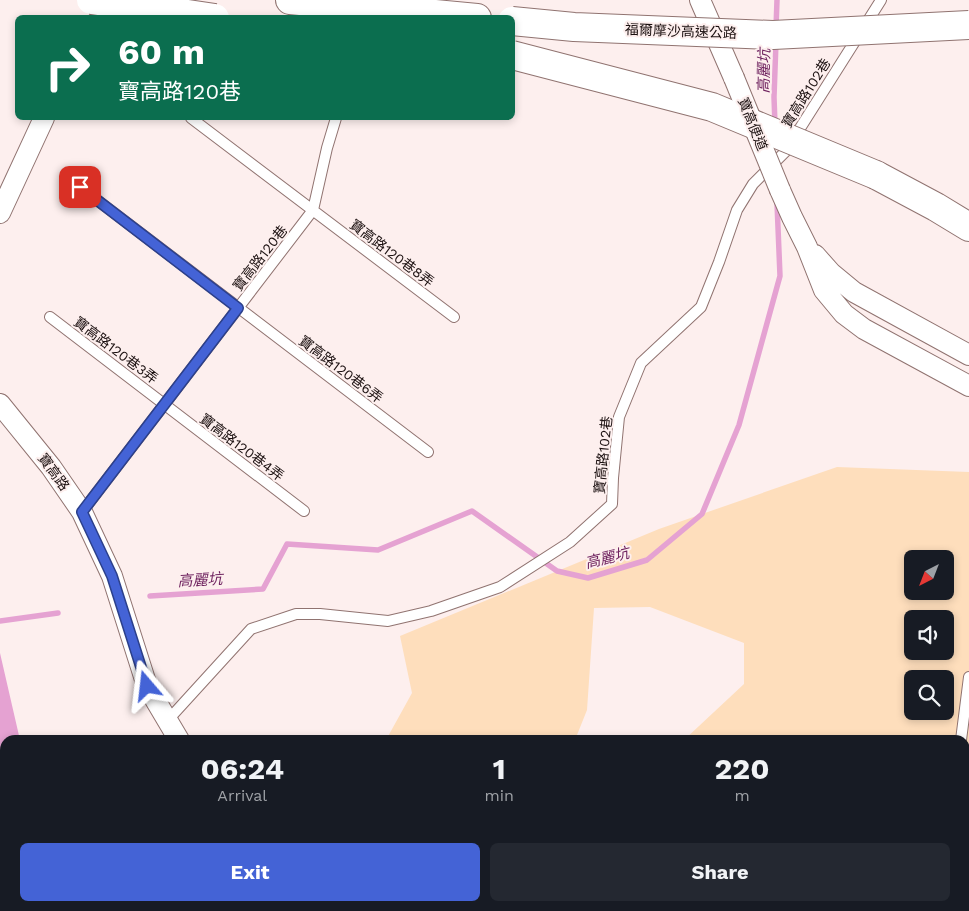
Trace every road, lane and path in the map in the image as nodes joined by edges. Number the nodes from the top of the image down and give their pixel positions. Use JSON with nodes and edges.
{"nodes":[{"id":1,"x":91,"y":0,"type":"edge"},
{"id":2,"x":102,"y":0,"type":"edge"},
{"id":3,"x":290,"y":0,"type":"edge"},
{"id":4,"x":700,"y":0,"type":"edge"},
{"id":5,"x":881,"y":0,"type":"edge"},
{"id":6,"x":94,"y":15,"type":"edge"},
{"id":7,"x":194,"y":15,"type":"edge"},
{"id":8,"x":446,"y":15,"type":"edge"},
{"id":9,"x":515,"y":21,"type":"edge"},
{"id":10,"x":969,"y":25,"type":"edge"},
{"id":11,"x":515,"y":56,"type":"edge"},
{"id":12,"x":43,"y":120,"type":"edge"},
{"id":13,"x":193,"y":120,"type":"edge"},
{"id":14,"x":335,"y":120,"type":"edge"},
{"id":15,"x":80,"y":187,"type":"dead end"},
{"id":16,"x":313,"y":210,"type":"junction"},
{"id":17,"x":0,"y":213,"type":"edge"},
{"id":18,"x":969,"y":227,"type":"edge"},
{"id":19,"x":807,"y":247,"type":"junction"},
{"id":20,"x":238,"y":308,"type":"junction"},
{"id":21,"x":50,"y":317,"type":"dead end"},
{"id":22,"x":454,"y":317,"type":"dead end"},
{"id":23,"x":969,"y":355,"type":"edge"},
{"id":24,"x":969,"y":386,"type":"edge"},
{"id":25,"x":0,"y":404,"type":"edge"},
{"id":26,"x":164,"y":404,"type":"junction"},
{"id":27,"x":428,"y":452,"type":"dead end"},
{"id":28,"x":304,"y":511,"type":"dead end"},
{"id":29,"x":82,"y":512,"type":"junction"},
{"id":30,"x":969,"y":677,"type":"edge"},
{"id":31,"x":168,"y":720,"type":"junction"},
{"id":32,"x":176,"y":735,"type":"edge"},
{"id":33,"x":962,"y":735,"type":"edge"}],
"edges":[{"from":1,"to":7,"type":"highway","bridge":true},
{"from":2,"to":6,"type":"street"},
{"from":3,"to":8,"type":"highway"},
{"from":4,"to":19,"type":"street","name":"寶高便道","bridge":true},
{"from":5,"to":31,"type":"lane","name":"寶高路102巷"},
{"from":9,"to":10,"type":"highway","name":"福爾摩沙高速公路","bridge":true},
{"from":11,"to":18,"type":"highway","bridge":true},
{"from":12,"to":17,"type":"street"},
{"from":13,"to":16,"type":"lane","name":"寶高路120巷8弄"},
{"from":14,"to":16,"type":"lane"},
{"from":15,"to":20,"type":"lane","name":"寶高路120巷6弄"},
{"from":16,"to":20,"type":"lane","name":"寶高路120巷"},
{"from":16,"to":22,"type":"lane","name":"寶高路120巷8弄"},
{"from":19,"to":23,"type":"street","name":"寶高便道"},
{"from":19,"to":24,"type":"street","name":"寶高便道"},
{"from":20,"to":26,"type":"lane","name":"寶高路120巷"},
{"from":20,"to":27,"type":"lane","name":"寶高路120巷6弄"},
{"from":21,"to":26,"type":"lane","name":"寶高路120巷3弄"},
{"from":25,"to":29,"type":"street","name":"寶高路"},
{"from":26,"to":28,"type":"lane","name":"寶高路120巷4弄"},
{"from":26,"to":29,"type":"lane","name":"寶高路120巷"},
{"from":29,"to":31,"type":"street","name":"寶高路"},
{"from":30,"to":33,"type":"lane"},
{"from":31,"to":32,"type":"street","name":"寶高路"}]}
